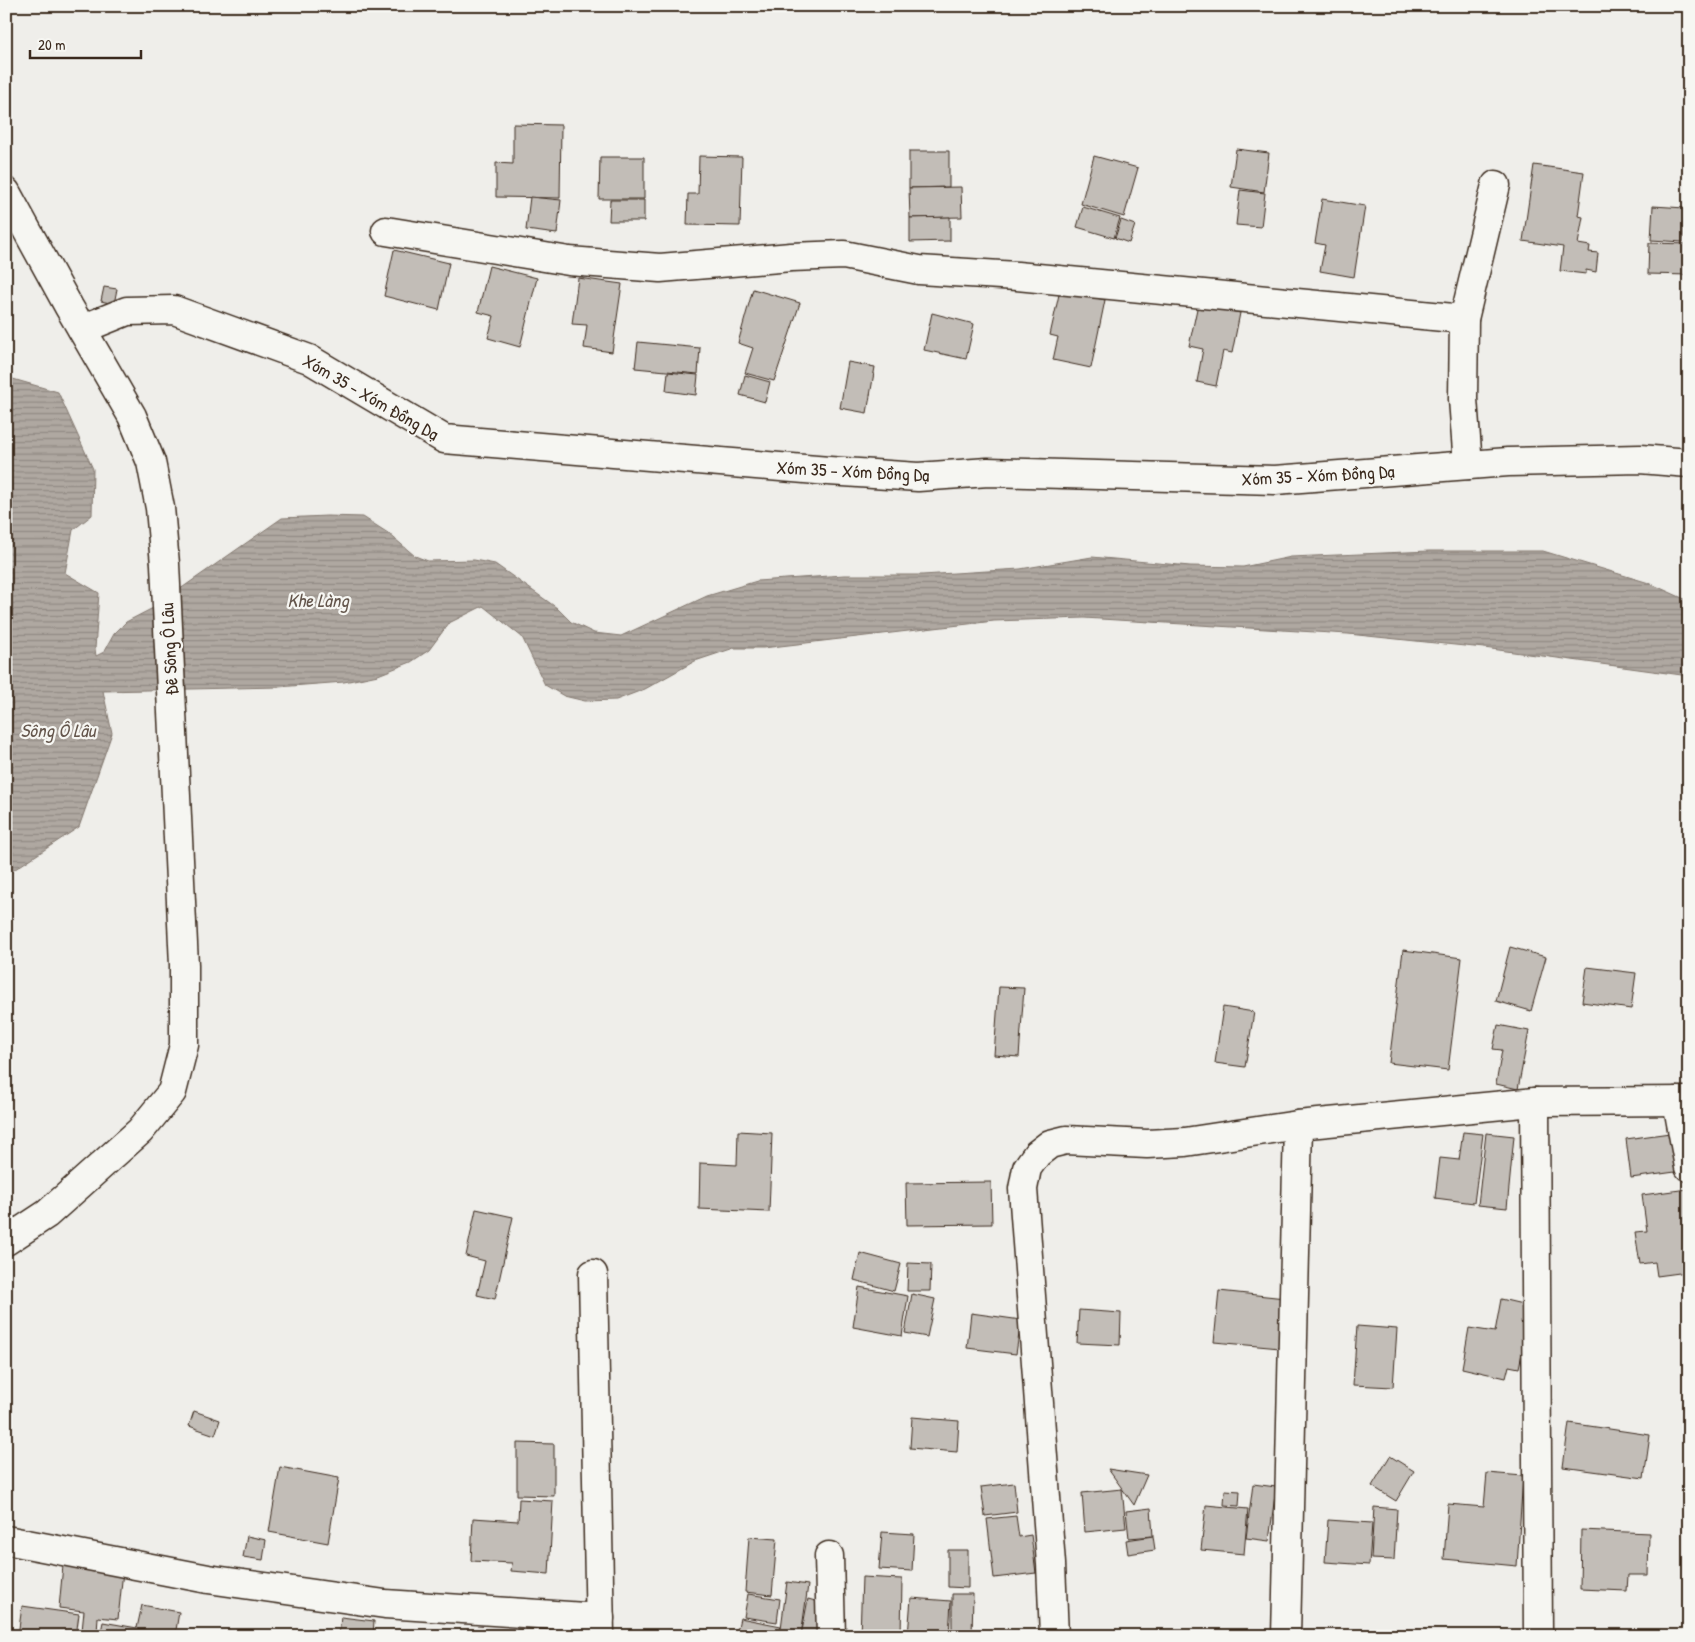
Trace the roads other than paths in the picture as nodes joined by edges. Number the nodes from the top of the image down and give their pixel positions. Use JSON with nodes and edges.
{"nodes":[{"id":1,"x":1496,"y":185,"type":"dead end"},
{"id":2,"x":6,"y":192,"type":"edge"},
{"id":3,"x":386,"y":231,"type":"dead end"},
{"id":4,"x":1464,"y":319,"type":"junction"},
{"id":5,"x":82,"y":329,"type":"junction"},
{"id":6,"x":1689,"y":463,"type":"edge"},
{"id":7,"x":1468,"y":465,"type":"junction"},
{"id":8,"x":1683,"y":1101,"type":"edge"},
{"id":9,"x":1535,"y":1102,"type":"junction"},
{"id":10,"x":1298,"y":1125,"type":"junction"},
{"id":11,"x":1689,"y":1167,"type":"edge"},
{"id":12,"x":6,"y":1240,"type":"edge"},
{"id":13,"x":593,"y":1274,"type":"dead end"},
{"id":14,"x":6,"y":1540,"type":"edge"},
{"id":15,"x":828,"y":1556,"type":"dead end"},
{"id":16,"x":600,"y":1627,"type":"edge"},
{"id":17,"x":831,"y":1636,"type":"edge"},
{"id":18,"x":1054,"y":1636,"type":"edge"},
{"id":19,"x":1286,"y":1636,"type":"edge"},
{"id":20,"x":1538,"y":1636,"type":"edge"}],
"edges":[{"from":1,"to":4,"type":"street"},
{"from":2,"to":5,"type":"street","name":"Đê Sông Ô Lâu"},
{"from":3,"to":4,"type":"street"},
{"from":4,"to":7,"type":"street"},
{"from":5,"to":7,"type":"street","name":"Xóm 35 - Xóm Đồng Dạ"},
{"from":5,"to":12,"type":"street","name":"Đê Sông Ô Lâu"},
{"from":6,"to":7,"type":"street","name":"Xóm 35 - Xóm Đồng Dạ"},
{"from":8,"to":9,"type":"street"},
{"from":8,"to":11,"type":"street"},
{"from":9,"to":10,"type":"street"},
{"from":9,"to":20,"type":"street"},
{"from":10,"to":18,"type":"street"},
{"from":10,"to":19,"type":"street"},
{"from":13,"to":16,"type":"street"},
{"from":14,"to":16,"type":"street"},
{"from":15,"to":17,"type":"street"}]}
